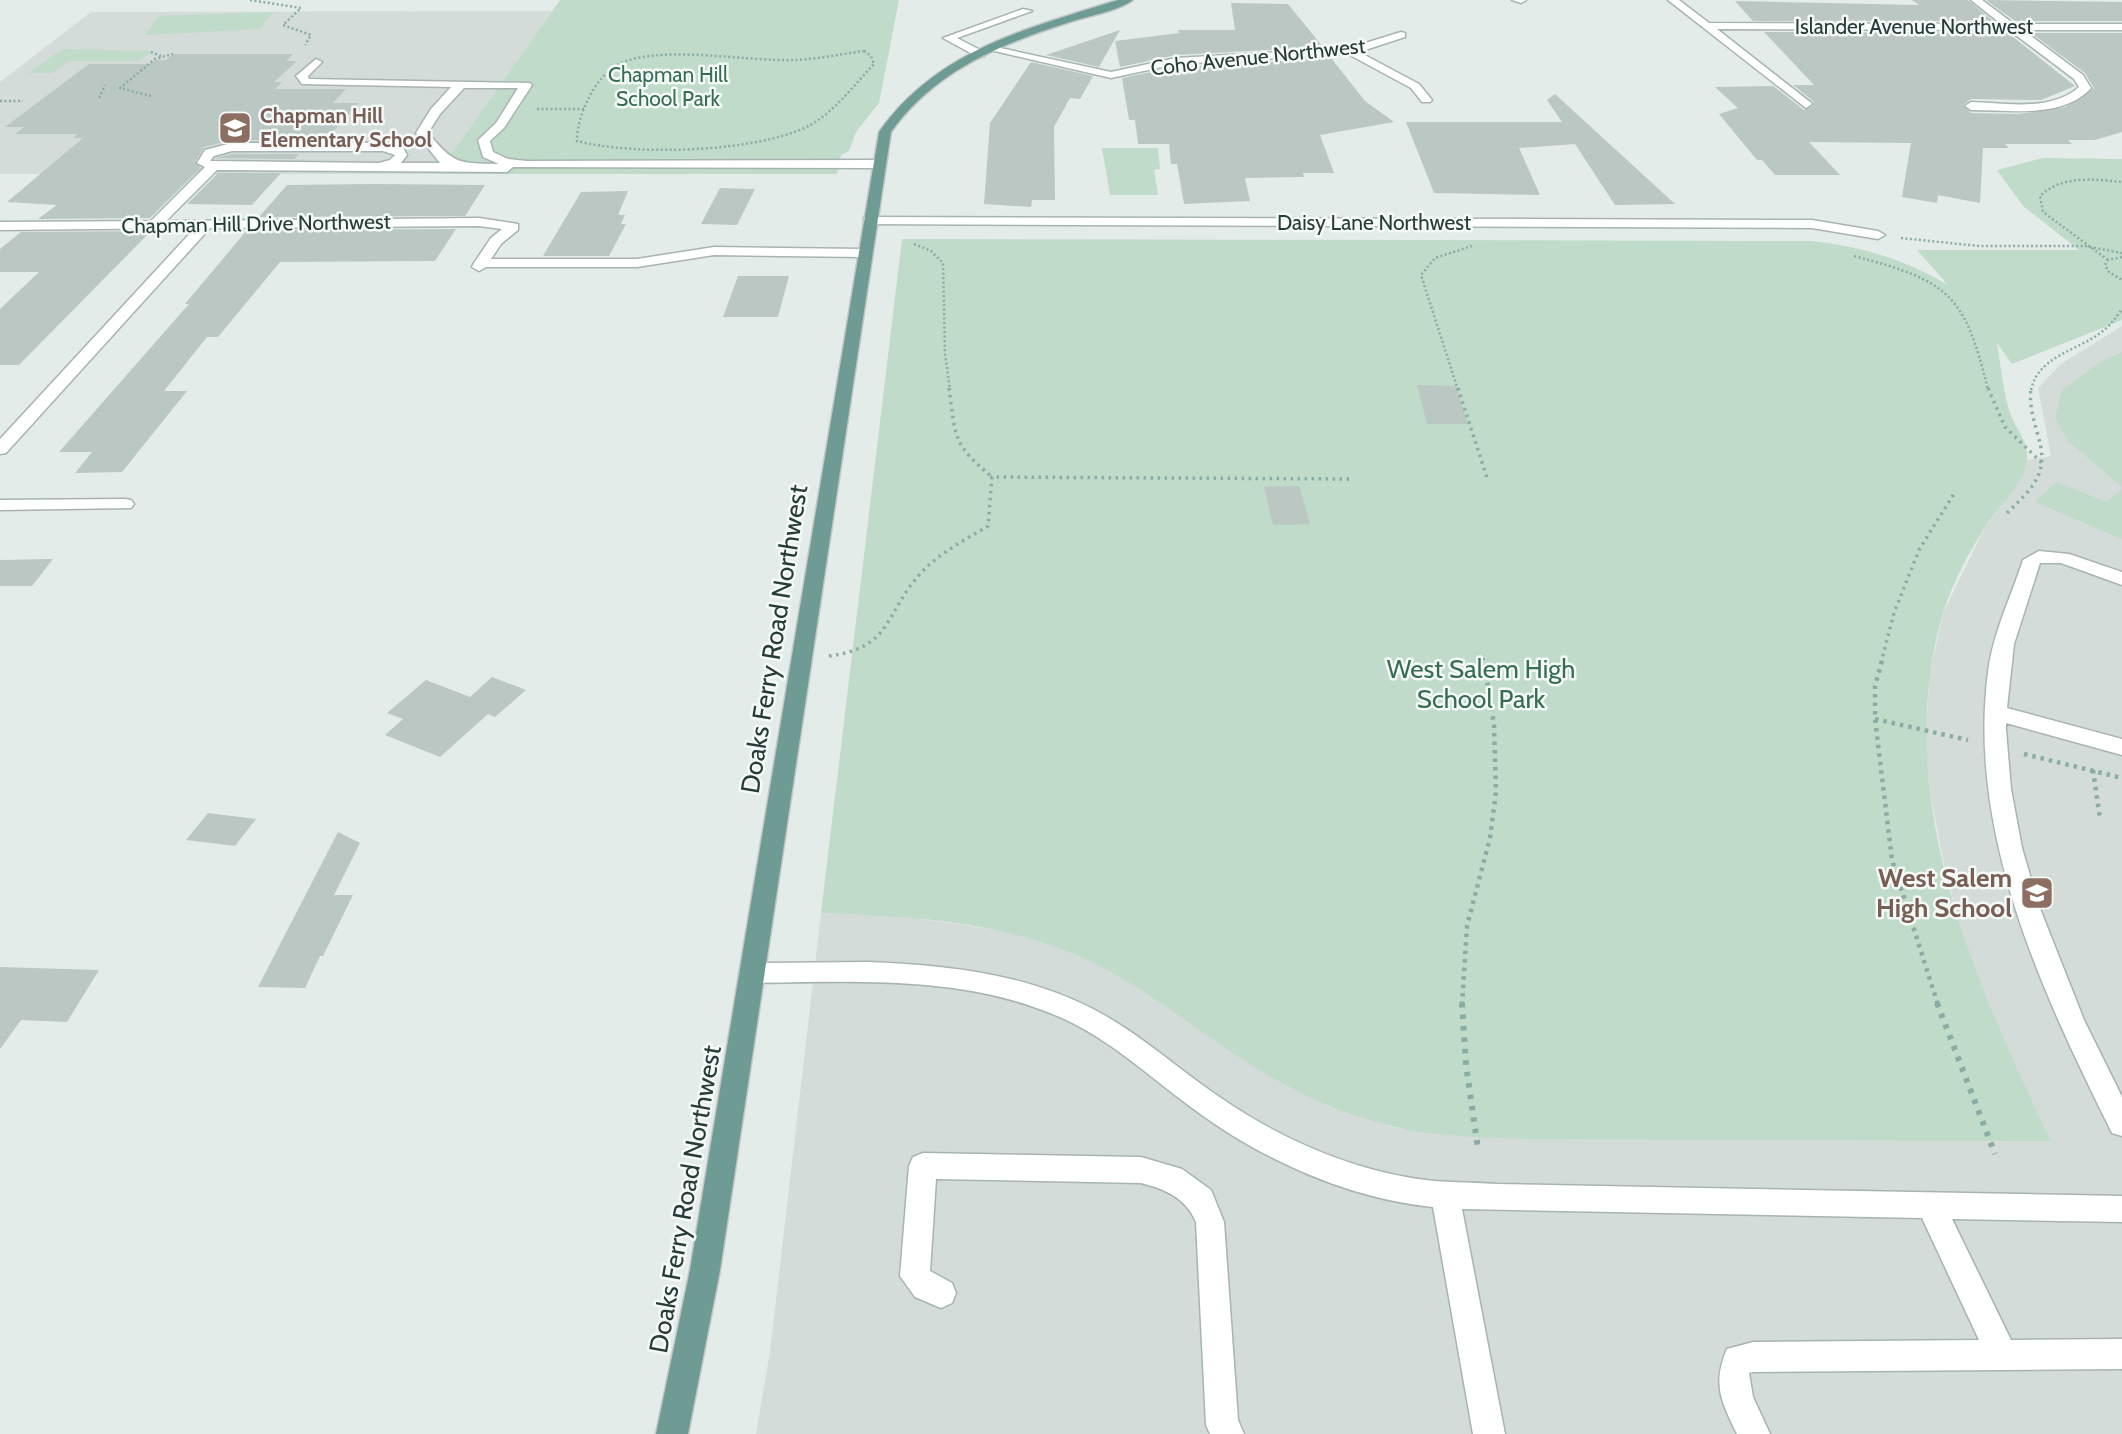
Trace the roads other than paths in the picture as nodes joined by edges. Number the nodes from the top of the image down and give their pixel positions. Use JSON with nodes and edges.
{"nodes":[{"id":1,"x":1128,"y":0,"type":"edge"},
{"id":2,"x":1673,"y":0,"type":"edge"},
{"id":3,"x":1976,"y":0,"type":"edge"},
{"id":4,"x":1027,"y":10,"type":"dead end"},
{"id":5,"x":1707,"y":26,"type":"junction"},
{"id":6,"x":2012,"y":27,"type":"junction"},
{"id":7,"x":2122,"y":27,"type":"edge"},
{"id":8,"x":1401,"y":35,"type":"dead end"},
{"id":9,"x":985,"y":51,"type":"junction"},
{"id":10,"x":1350,"y":51,"type":"junction"},
{"id":11,"x":316,"y":62,"type":"road end"},
{"id":12,"x":460,"y":84,"type":"junction"},
{"id":13,"x":1426,"y":100,"type":"dead end"},
{"id":14,"x":1806,"y":104,"type":"dead end"},
{"id":15,"x":1971,"y":106,"type":"dead end"},
{"id":16,"x":487,"y":153,"type":"junction"},
{"id":17,"x":878,"y":164,"type":"junction"},
{"id":18,"x":527,"y":165,"type":"junction"},
{"id":19,"x":465,"y":166,"type":"junction"},
{"id":20,"x":213,"y":167,"type":"junction"},
{"id":21,"x":380,"y":167,"type":"junction"},
{"id":22,"x":869,"y":221,"type":"junction"},
{"id":23,"x":0,"y":226,"type":"edge"},
{"id":24,"x":153,"y":226,"type":"junction"},
{"id":25,"x":205,"y":226,"type":"junction"},
{"id":26,"x":1878,"y":235,"type":"road end"},
{"id":27,"x":864,"y":248,"type":"junction"},
{"id":28,"x":0,"y":449,"type":"edge"},
{"id":29,"x":125,"y":504,"type":"dead end"},
{"id":30,"x":0,"y":505,"type":"edge"},
{"id":31,"x":2122,"y":579,"type":"edge"},
{"id":32,"x":1997,"y":713,"type":"junction"},
{"id":33,"x":2122,"y":747,"type":"edge"},
{"id":34,"x":751,"y":973,"type":"junction"},
{"id":35,"x":2122,"y":1124,"type":"edge"},
{"id":36,"x":1445,"y":1193,"type":"junction"},
{"id":37,"x":1930,"y":1205,"type":"junction"},
{"id":38,"x":2122,"y":1209,"type":"edge"},
{"id":39,"x":941,"y":1293,"type":"dead end"},
{"id":40,"x":2001,"y":1353,"type":"junction"},
{"id":41,"x":2122,"y":1354,"type":"edge"},
{"id":42,"x":672,"y":1434,"type":"edge"},
{"id":43,"x":1228,"y":1434,"type":"edge"},
{"id":44,"x":1489,"y":1434,"type":"edge"},
{"id":45,"x":1754,"y":1434,"type":"edge"}],
"edges":[{"from":1,"to":9,"type":"main road","name":"Doaks Ferry Road Northwest"},
{"from":2,"to":5,"type":"street"},
{"from":3,"to":6,"type":"street"},
{"from":4,"to":9,"type":"street","name":"Coho Avenue Northwest"},
{"from":5,"to":6,"type":"street","name":"Islander Avenue Northwest"},
{"from":5,"to":14,"type":"street"},
{"from":6,"to":7,"type":"street","name":"Islander Avenue Northwest"},
{"from":6,"to":15,"type":"street"},
{"from":8,"to":10,"type":"street","name":"Coho Avenue Northwest"},
{"from":9,"to":10,"type":"street","name":"Coho Avenue Northwest"},
{"from":9,"to":17,"type":"main road","name":"Doaks Ferry Road Northwest"},
{"from":10,"to":13,"type":"street"},
{"from":11,"to":12,"type":"street"},
{"from":12,"to":16,"type":"street"},
{"from":12,"to":19,"type":"street"},
{"from":16,"to":18,"type":"street"},
{"from":16,"to":19,"type":"street"},
{"from":17,"to":18,"type":"street"},
{"from":17,"to":22,"type":"main road","name":"Doaks Ferry Road Northwest"},
{"from":18,"to":19,"type":"street"},
{"from":19,"to":21,"type":"street"},
{"from":20,"to":21,"type":"street"},
{"from":20,"to":21,"type":"street"},
{"from":20,"to":24,"type":"street"},
{"from":22,"to":26,"type":"street","name":"Daisy Lane Northwest"},
{"from":22,"to":27,"type":"main road","name":"Doaks Ferry Road Northwest"},
{"from":23,"to":24,"type":"street","name":"Chapman Hill Drive Northwest"},
{"from":24,"to":25,"type":"street","name":"Chapman Hill Drive Northwest"},
{"from":25,"to":27,"type":"street","name":"Chapman Hill Drive Northwest"},
{"from":25,"to":28,"type":"street"},
{"from":27,"to":34,"type":"main road","name":"Doaks Ferry Road Northwest"},
{"from":29,"to":30,"type":"street"},
{"from":31,"to":32,"type":"street"},
{"from":32,"to":33,"type":"street"},
{"from":32,"to":35,"type":"street"},
{"from":34,"to":36,"type":"street"},
{"from":34,"to":42,"type":"main road","name":"Doaks Ferry Road Northwest"},
{"from":36,"to":37,"type":"street"},
{"from":36,"to":44,"type":"street"},
{"from":37,"to":38,"type":"street"},
{"from":37,"to":40,"type":"street"},
{"from":39,"to":43,"type":"street"},
{"from":40,"to":41,"type":"street"},
{"from":40,"to":45,"type":"street"}]}
